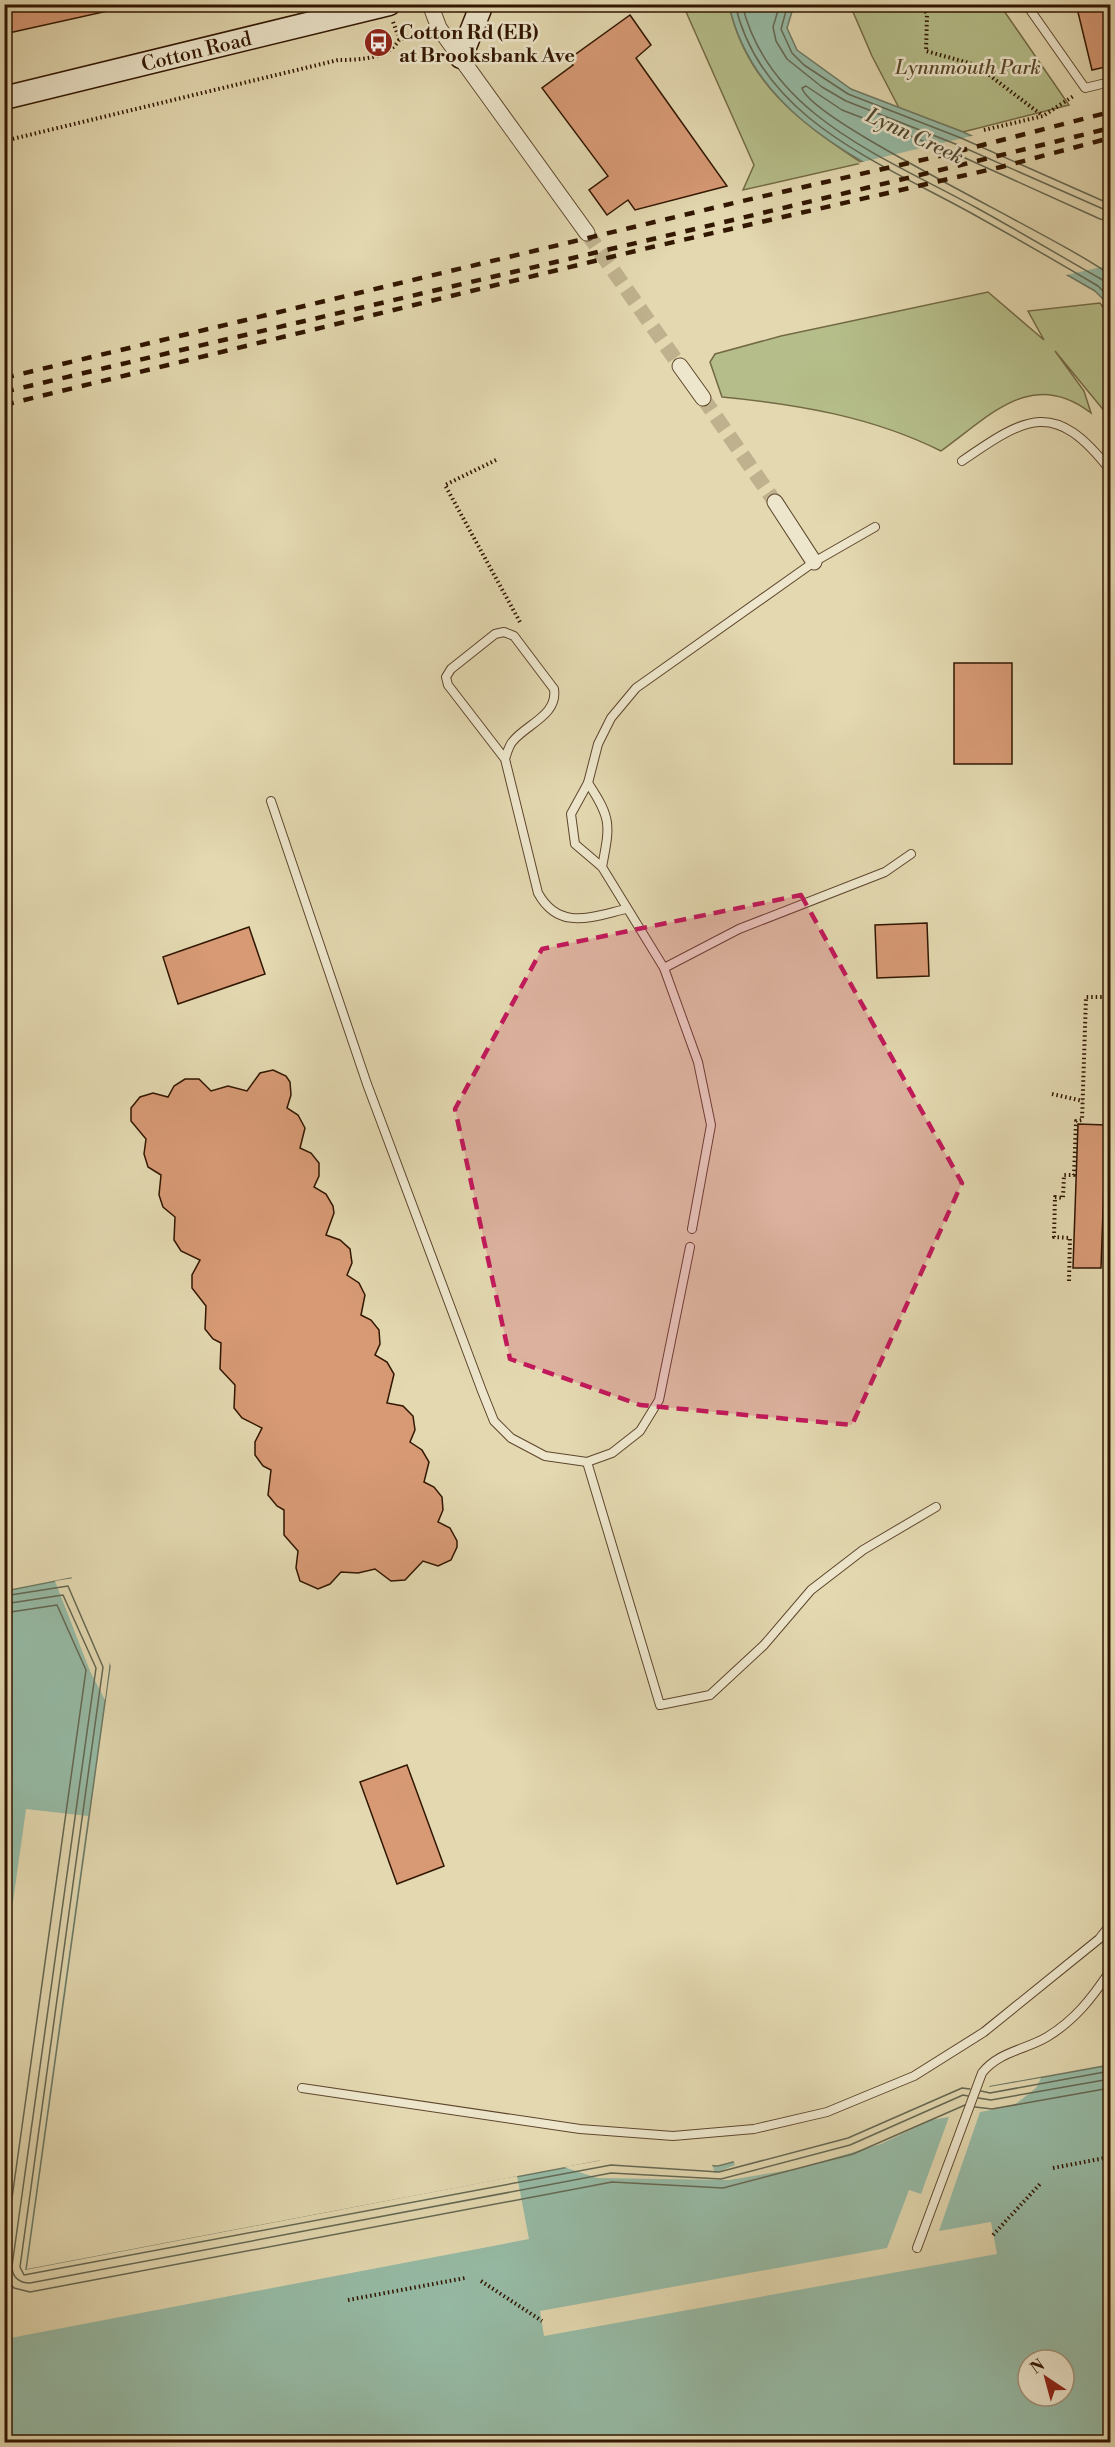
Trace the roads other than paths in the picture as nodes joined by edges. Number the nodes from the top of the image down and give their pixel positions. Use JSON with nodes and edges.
{"nodes":[{"id":1,"x":389,"y":4,"type":"edge"},
{"id":2,"x":430,"y":4,"type":"edge"},
{"id":3,"x":482,"y":4,"type":"edge"},
{"id":4,"x":1026,"y":4,"type":"edge"},
{"id":5,"x":460,"y":57,"type":"junction"},
{"id":6,"x":1110,"y":82,"type":"edge"},
{"id":7,"x":4,"y":98,"type":"edge"},
{"id":8,"x":587,"y":233,"type":"tunnel mouth"},
{"id":9,"x":680,"y":366,"type":"tunnel mouth"},
{"id":10,"x":703,"y":398,"type":"tunnel mouth"},
{"id":11,"x":962,"y":461,"type":"dead end"},
{"id":12,"x":1110,"y":470,"type":"edge"},
{"id":13,"x":775,"y":502,"type":"tunnel mouth"},
{"id":14,"x":875,"y":527,"type":"dead end"},
{"id":15,"x":814,"y":562,"type":"junction"},
{"id":16,"x":505,"y":759,"type":"junction"},
{"id":17,"x":588,"y":783,"type":"junction"},
{"id":18,"x":271,"y":801,"type":"dead end"},
{"id":19,"x":910,"y":854,"type":"dead end"},
{"id":20,"x":602,"y":867,"type":"junction"},
{"id":21,"x":626,"y":909,"type":"junction"},
{"id":22,"x":663,"y":968,"type":"junction"},
{"id":23,"x":693,"y":1229,"type":"dead end"},
{"id":24,"x":690,"y":1247,"type":"dead end"},
{"id":25,"x":587,"y":1461,"type":"junction"},
{"id":26,"x":936,"y":1507,"type":"dead end"},
{"id":27,"x":1110,"y":1925,"type":"edge"},
{"id":28,"x":1110,"y":1971,"type":"edge"},
{"id":29,"x":302,"y":2088,"type":"dead end"},
{"id":30,"x":917,"y":2248,"type":"dead end"}],
"edges":[{"from":1,"to":7,"type":"main road","name":"Cotton Road"},
{"from":2,"to":5,"type":"street"},
{"from":3,"to":5,"type":"main road"},
{"from":4,"to":6,"type":"lane"},
{"from":5,"to":8,"type":"street"},
{"from":9,"to":10,"type":"street"},
{"from":11,"to":12,"type":"lane"},
{"from":13,"to":15,"type":"street"},
{"from":14,"to":15,"type":"lane"},
{"from":15,"to":17,"type":"lane"},
{"from":16,"to":16,"type":"lane"},
{"from":16,"to":21,"type":"lane"},
{"from":17,"to":20,"type":"lane"},
{"from":17,"to":20,"type":"lane"},
{"from":18,"to":25,"type":"lane"},
{"from":19,"to":22,"type":"lane"},
{"from":20,"to":21,"type":"lane"},
{"from":21,"to":22,"type":"lane"},
{"from":22,"to":23,"type":"lane"},
{"from":24,"to":25,"type":"lane"},
{"from":25,"to":26,"type":"lane"},
{"from":27,"to":29,"type":"lane"},
{"from":28,"to":30,"type":"lane"}]}
